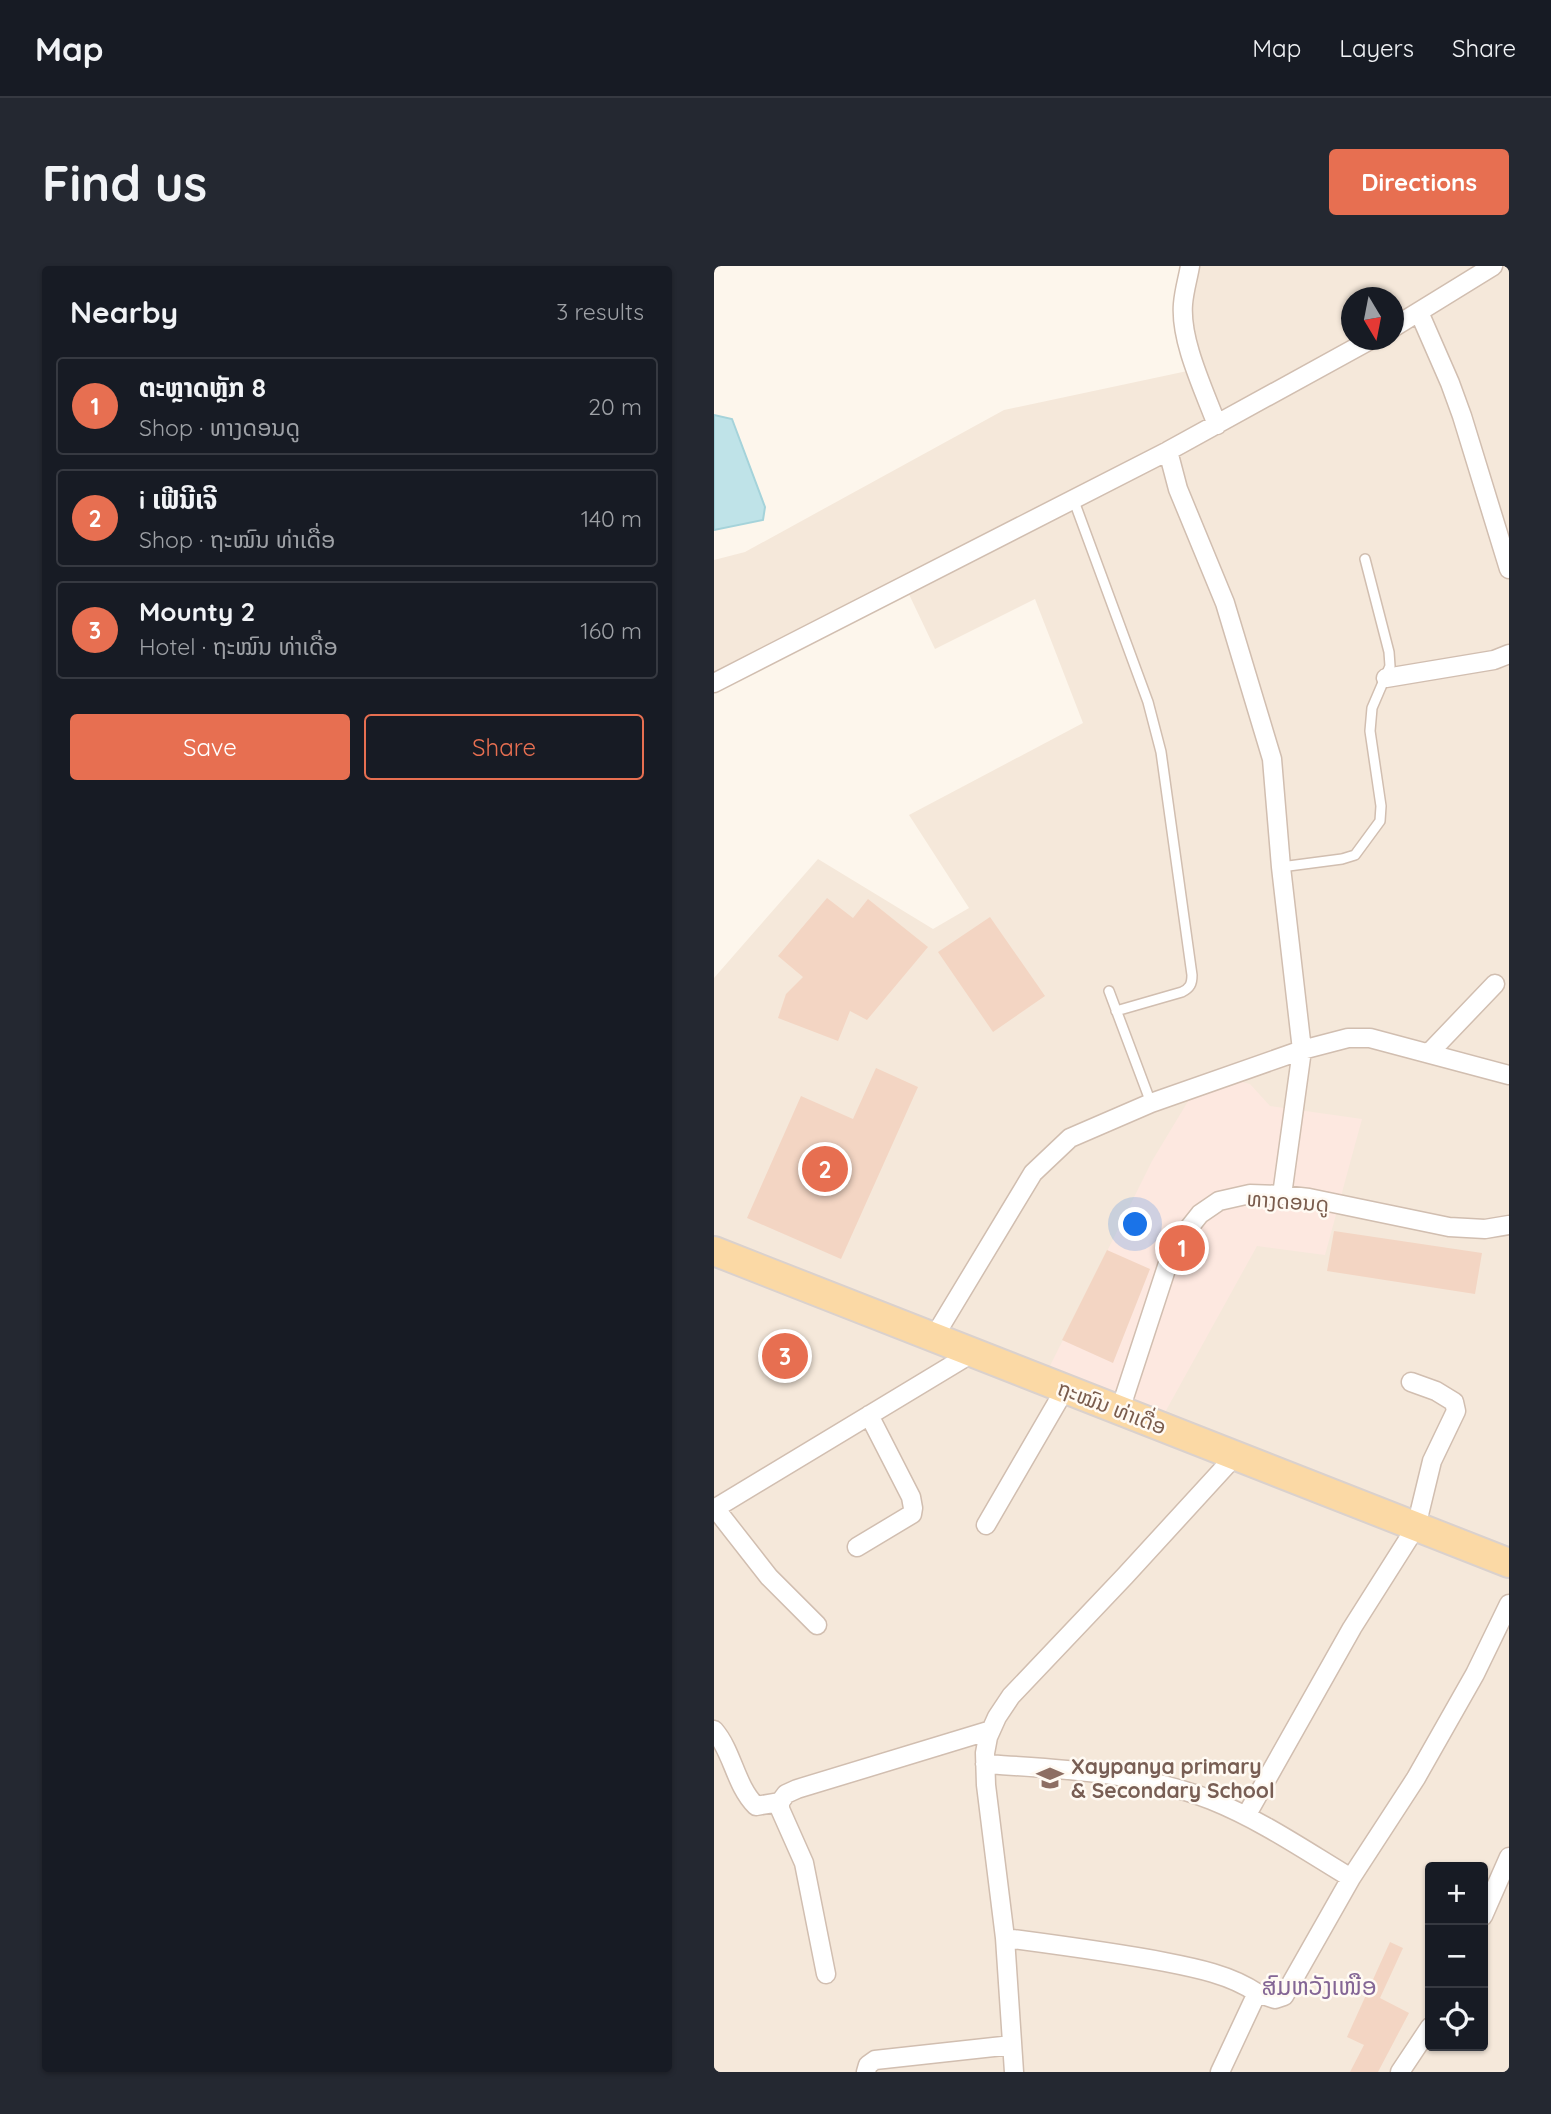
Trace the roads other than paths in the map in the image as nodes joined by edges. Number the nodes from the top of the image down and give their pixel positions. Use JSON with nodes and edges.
{"nodes":[{"id":1,"x":1190,"y":266,"type":"edge"},
{"id":2,"x":1493,"y":266,"type":"edge"},
{"id":3,"x":1471,"y":272,"type":"edge"},
{"id":4,"x":1419,"y":312,"type":"junction"},
{"id":5,"x":1404,"y":321,"type":"edge"},
{"id":6,"x":1352,"y":350,"type":"edge"},
{"id":7,"x":1217,"y":425,"type":"junction"},
{"id":8,"x":1168,"y":451,"type":"junction"},
{"id":9,"x":1074,"y":501,"type":"junction"},
{"id":10,"x":1365,"y":559,"type":"dead end"},
{"id":11,"x":1509,"y":569,"type":"edge"},
{"id":12,"x":1509,"y":654,"type":"edge"},
{"id":13,"x":1386,"y":678,"type":"junction"},
{"id":14,"x":714,"y":683,"type":"edge"},
{"id":15,"x":1281,"y":867,"type":"junction"},
{"id":16,"x":1495,"y":984,"type":"dead end"},
{"id":17,"x":1109,"y":991,"type":"dead end"},
{"id":18,"x":1116,"y":1011,"type":"junction"},
{"id":19,"x":1303,"y":1050,"type":"junction"},
{"id":20,"x":1429,"y":1053,"type":"junction"},
{"id":21,"x":1509,"y":1075,"type":"edge"},
{"id":22,"x":1151,"y":1103,"type":"junction"},
{"id":23,"x":1282,"y":1195,"type":"junction"},
{"id":24,"x":1509,"y":1225,"type":"edge"},
{"id":25,"x":714,"y":1251,"type":"edge"},
{"id":26,"x":934,"y":1337,"type":"junction"},
{"id":27,"x":974,"y":1352,"type":"junction"},
{"id":28,"x":1411,"y":1382,"type":"dead end"},
{"id":29,"x":1065,"y":1389,"type":"junction"},
{"id":30,"x":1120,"y":1410,"type":"junction"},
{"id":31,"x":869,"y":1415,"type":"junction"},
{"id":32,"x":1235,"y":1456,"type":"junction"},
{"id":33,"x":715,"y":1509,"type":"edge"},
{"id":34,"x":986,"y":1525,"type":"dead end"},
{"id":35,"x":1416,"y":1527,"type":"junction"},
{"id":36,"x":857,"y":1547,"type":"dead end"},
{"id":37,"x":1509,"y":1563,"type":"edge"},
{"id":38,"x":1509,"y":1604,"type":"edge"},
{"id":39,"x":817,"y":1625,"type":"dead end"},
{"id":40,"x":714,"y":1730,"type":"edge"},
{"id":41,"x":991,"y":1730,"type":"junction"},
{"id":42,"x":985,"y":1764,"type":"junction"},
{"id":43,"x":780,"y":1802,"type":"junction"},
{"id":44,"x":1247,"y":1816,"type":"junction"},
{"id":45,"x":1509,"y":1857,"type":"edge"},
{"id":46,"x":1351,"y":1878,"type":"junction"},
{"id":47,"x":1488,"y":1905,"type":"edge"},
{"id":48,"x":1005,"y":1938,"type":"junction"},
{"id":49,"x":826,"y":1974,"type":"dead end"},
{"id":50,"x":1257,"y":1993,"type":"junction"},
{"id":51,"x":1425,"y":2034,"type":"edge"},
{"id":52,"x":1012,"y":2045,"type":"junction"},
{"id":53,"x":866,"y":2072,"type":"edge"},
{"id":54,"x":1014,"y":2072,"type":"edge"},
{"id":55,"x":1220,"y":2072,"type":"edge"},
{"id":56,"x":1400,"y":2072,"type":"edge"}],
"edges":[{"from":1,"to":7,"type":"street"},
{"from":2,"to":3,"type":"street"},
{"from":3,"to":4,"type":"street"},
{"from":4,"to":5,"type":"street"},
{"from":4,"to":11,"type":"street"},
{"from":6,"to":7,"type":"street"},
{"from":7,"to":8,"type":"street"},
{"from":8,"to":9,"type":"street"},
{"from":8,"to":15,"type":"street"},
{"from":9,"to":14,"type":"street"},
{"from":9,"to":18,"type":"lane"},
{"from":10,"to":13,"type":"lane"},
{"from":12,"to":13,"type":"street"},
{"from":13,"to":15,"type":"lane"},
{"from":15,"to":19,"type":"street"},
{"from":16,"to":20,"type":"street"},
{"from":17,"to":18,"type":"lane"},
{"from":18,"to":22,"type":"lane"},
{"from":19,"to":20,"type":"street"},
{"from":19,"to":22,"type":"street"},
{"from":19,"to":23,"type":"street"},
{"from":20,"to":21,"type":"street"},
{"from":22,"to":26,"type":"street"},
{"from":23,"to":24,"type":"street","name":"ທາງດອນດູ"},
{"from":23,"to":30,"type":"street","name":"ທາງດອນດູ"},
{"from":25,"to":26,"type":"main road","name":"ຖະໝົນ ທ່າເດື່ອ"},
{"from":26,"to":27,"type":"main road","name":"ຖະໝົນ ທ່າເດື່ອ"},
{"from":27,"to":29,"type":"main road","name":"ຖະໝົນ ທ່າເດື່ອ"},
{"from":27,"to":31,"type":"street"},
{"from":28,"to":35,"type":"street"},
{"from":29,"to":30,"type":"main road","name":"ຖະໝົນ ທ່າເດື່ອ"},
{"from":29,"to":34,"type":"street"},
{"from":30,"to":32,"type":"main road","name":"ຖະໝົນ ທ່າເດື່ອ"},
{"from":31,"to":33,"type":"street"},
{"from":31,"to":36,"type":"street"},
{"from":32,"to":35,"type":"main road","name":"ຖະໝົນ ທ່າເດື່ອ"},
{"from":32,"to":41,"type":"street"},
{"from":33,"to":39,"type":"street"},
{"from":35,"to":37,"type":"main road","name":"ຖະໝົນ ທ່າເດື່ອ"},
{"from":35,"to":44,"type":"street"},
{"from":38,"to":46,"type":"street"},
{"from":40,"to":43,"type":"street"},
{"from":41,"to":42,"type":"street"},
{"from":41,"to":43,"type":"street"},
{"from":42,"to":44,"type":"street"},
{"from":42,"to":48,"type":"street"},
{"from":43,"to":49,"type":"street"},
{"from":44,"to":46,"type":"street"},
{"from":45,"to":47,"type":"street"},
{"from":46,"to":50,"type":"street"},
{"from":48,"to":50,"type":"street"},
{"from":48,"to":52,"type":"street"},
{"from":50,"to":55,"type":"street"},
{"from":51,"to":56,"type":"street"},
{"from":52,"to":53,"type":"street"},
{"from":52,"to":54,"type":"street"}]}
